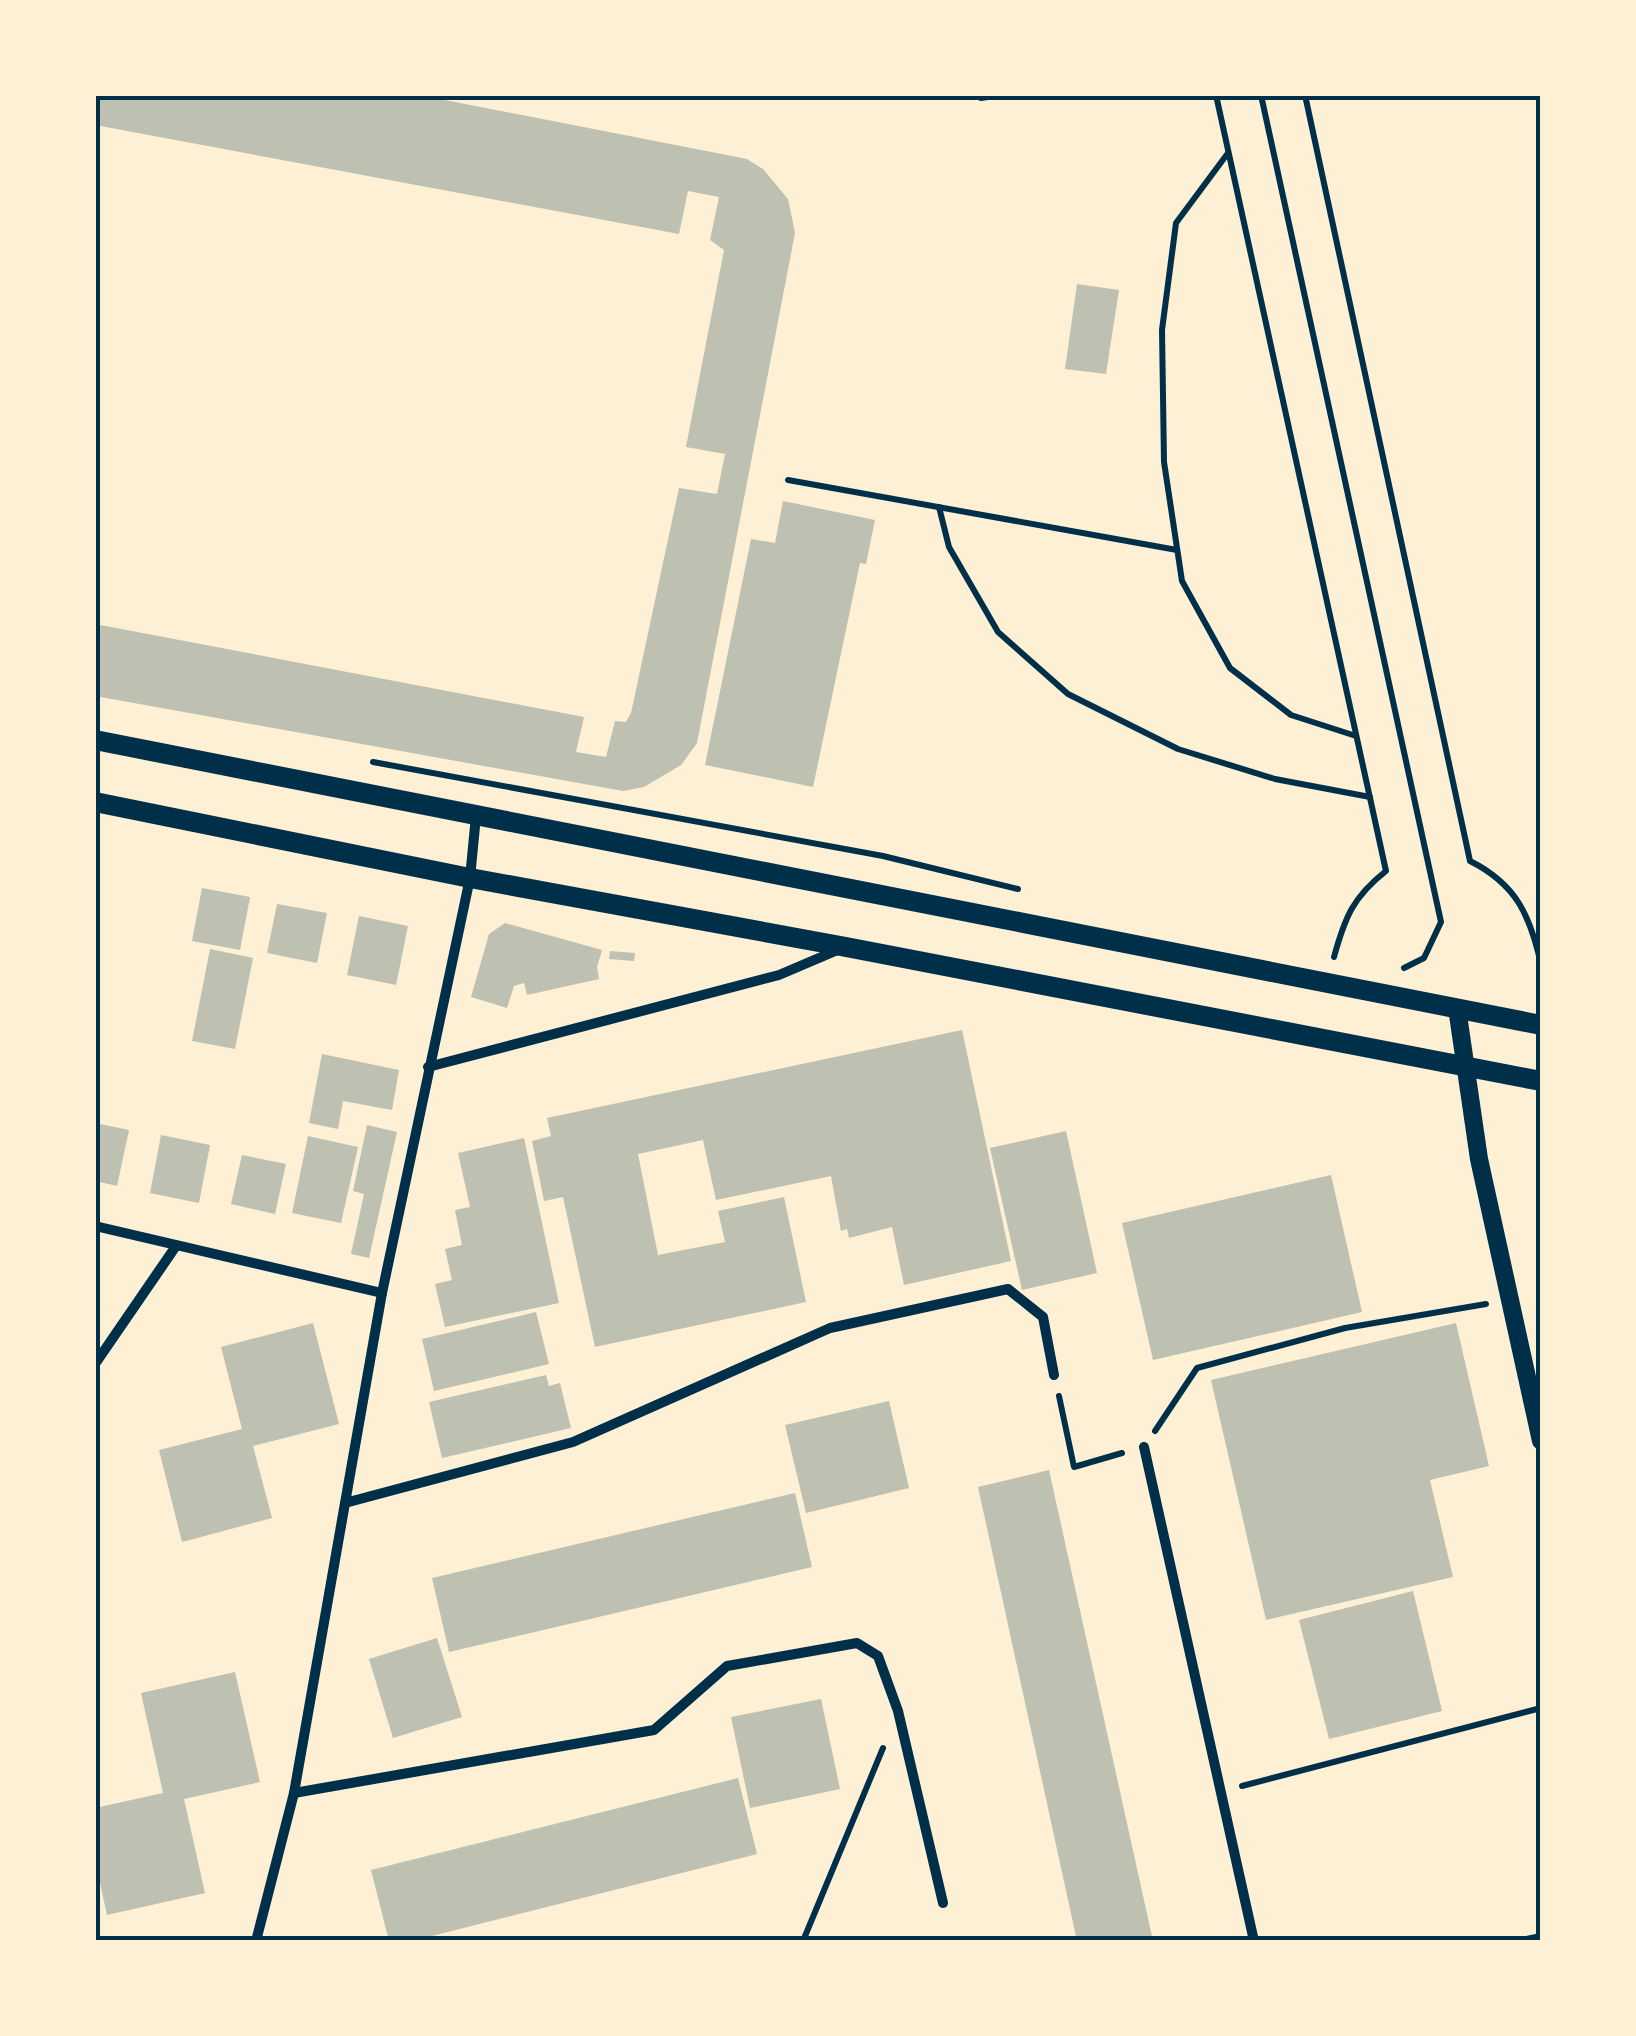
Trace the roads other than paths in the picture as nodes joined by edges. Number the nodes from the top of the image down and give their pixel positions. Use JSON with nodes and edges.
{"nodes":[{"id":1,"x":95,"y":740,"type":"edge"},
{"id":2,"x":95,"y":802,"type":"edge"},
{"id":3,"x":476,"y":816,"type":"junction"},
{"id":4,"x":470,"y":878,"type":"junction"},
{"id":5,"x":846,"y":947,"type":"junction"},
{"id":6,"x":1456,"y":1008,"type":"junction"},
{"id":7,"x":1541,"y":1025,"type":"edge"},
{"id":8,"x":1464,"y":1066,"type":"junction"},
{"id":9,"x":428,"y":1067,"type":"junction"},
{"id":10,"x":1541,"y":1081,"type":"edge"},
{"id":11,"x":95,"y":1226,"type":"edge"},
{"id":12,"x":176,"y":1246,"type":"junction"},
{"id":13,"x":382,"y":1293,"type":"junction"},
{"id":14,"x":95,"y":1364,"type":"edge"},
{"id":15,"x":1054,"y":1375,"type":"road end"},
{"id":16,"x":1541,"y":1441,"type":"edge"},
{"id":17,"x":1144,"y":1447,"type":"road end"},
{"id":18,"x":345,"y":1503,"type":"junction"},
{"id":19,"x":294,"y":1792,"type":"junction"},
{"id":20,"x":942,"y":1904,"type":"dead end"},
{"id":21,"x":1541,"y":1938,"type":"edge"},
{"id":22,"x":256,"y":1941,"type":"edge"},
{"id":23,"x":1254,"y":1941,"type":"edge"},
{"id":24,"x":1527,"y":1941,"type":"edge"}],
"edges":[{"from":1,"to":3,"type":"main road"},
{"from":2,"to":4,"type":"main road"},
{"from":3,"to":4,"type":"street"},
{"from":3,"to":6,"type":"main road"},
{"from":4,"to":5,"type":"main road"},
{"from":4,"to":9,"type":"street"},
{"from":5,"to":8,"type":"main road"},
{"from":5,"to":9,"type":"street"},
{"from":6,"to":7,"type":"main road"},
{"from":6,"to":8,"type":"street"},
{"from":8,"to":10,"type":"main road"},
{"from":8,"to":16,"type":"street"},
{"from":9,"to":13,"type":"street"},
{"from":11,"to":12,"type":"street"},
{"from":12,"to":13,"type":"street"},
{"from":12,"to":14,"type":"street"},
{"from":13,"to":18,"type":"street"},
{"from":15,"to":18,"type":"street"},
{"from":17,"to":23,"type":"street"},
{"from":18,"to":19,"type":"street"},
{"from":19,"to":20,"type":"street"},
{"from":19,"to":22,"type":"street"},
{"from":21,"to":24,"type":"street"}]}
